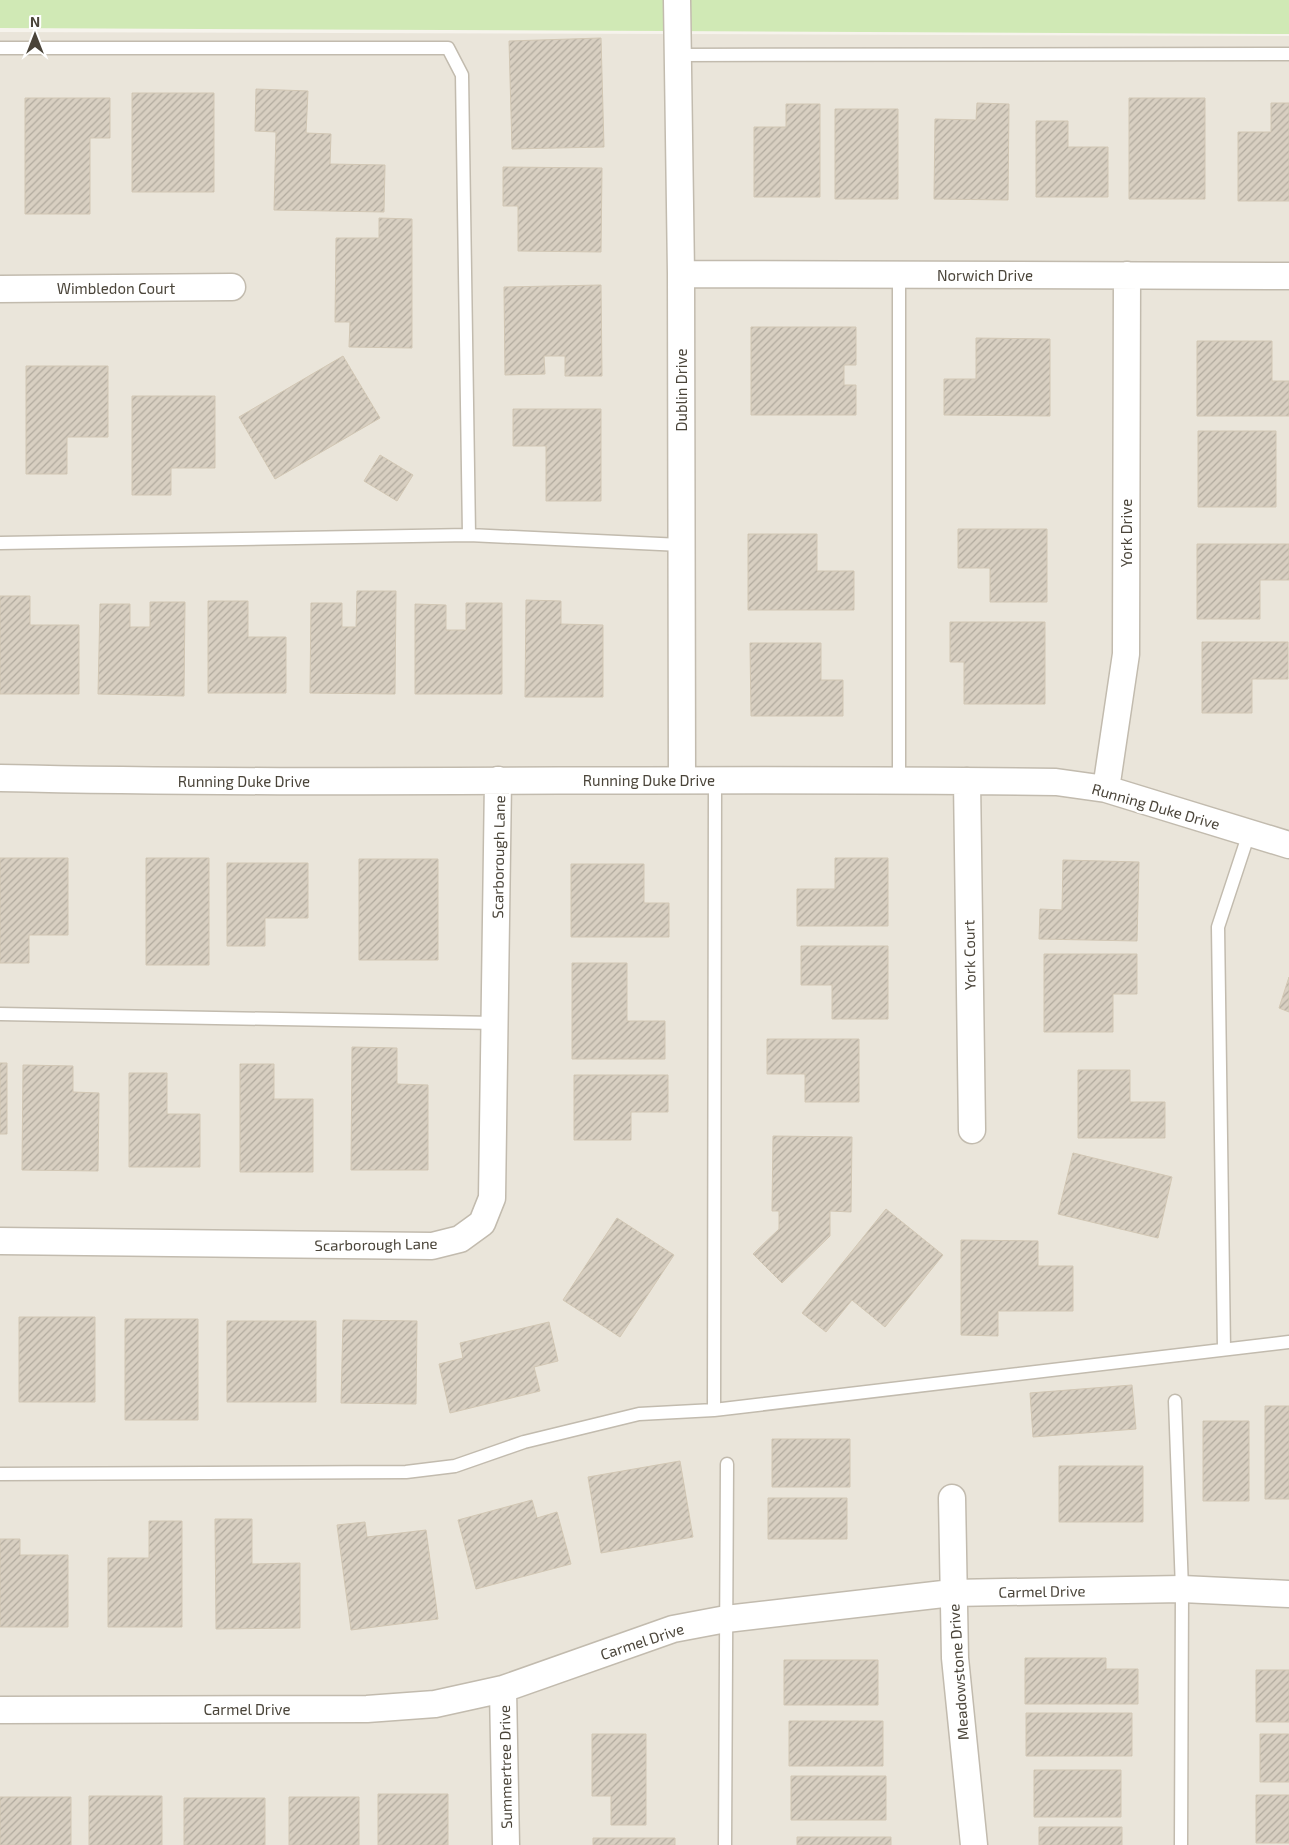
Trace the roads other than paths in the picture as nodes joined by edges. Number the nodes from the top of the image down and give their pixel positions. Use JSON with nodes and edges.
{"nodes":[{"id":1,"x":677,"y":0,"type":"edge"},
{"id":2,"x":0,"y":48,"type":"edge"},
{"id":3,"x":677,"y":54,"type":"junction"},
{"id":4,"x":1289,"y":54,"type":"edge"},
{"id":5,"x":681,"y":274,"type":"junction"},
{"id":6,"x":899,"y":275,"type":"junction"},
{"id":7,"x":1127,"y":275,"type":"junction"},
{"id":8,"x":1289,"y":276,"type":"edge"},
{"id":9,"x":232,"y":287,"type":"dead end"},
{"id":10,"x":0,"y":289,"type":"edge"},
{"id":11,"x":469,"y":535,"type":"junction"},
{"id":12,"x":0,"y":543,"type":"edge"},
{"id":13,"x":681,"y":545,"type":"junction"},
{"id":14,"x":0,"y":778,"type":"edge"},
{"id":15,"x":498,"y":780,"type":"junction"},
{"id":16,"x":682,"y":780,"type":"junction"},
{"id":17,"x":715,"y":780,"type":"junction"},
{"id":18,"x":899,"y":781,"type":"junction"},
{"id":19,"x":967,"y":781,"type":"junction"},
{"id":20,"x":1106,"y":789,"type":"junction"},
{"id":21,"x":1250,"y":833,"type":"junction"},
{"id":22,"x":1289,"y":845,"type":"edge"},
{"id":23,"x":0,"y":1014,"type":"edge"},
{"id":24,"x":496,"y":1023,"type":"junction"},
{"id":25,"x":972,"y":1130,"type":"dead end"},
{"id":26,"x":0,"y":1241,"type":"edge"},
{"id":27,"x":1289,"y":1342,"type":"edge"},
{"id":28,"x":1224,"y":1349,"type":"junction"},
{"id":29,"x":1175,"y":1401,"type":"dead end"},
{"id":30,"x":714,"y":1410,"type":"junction"},
{"id":31,"x":727,"y":1464,"type":"dead end"},
{"id":32,"x":0,"y":1474,"type":"edge"},
{"id":33,"x":952,"y":1498,"type":"dead end"},
{"id":34,"x":1182,"y":1589,"type":"junction"},
{"id":35,"x":952,"y":1593,"type":"junction"},
{"id":36,"x":1289,"y":1594,"type":"edge"},
{"id":37,"x":726,"y":1619,"type":"junction"},
{"id":38,"x":503,"y":1689,"type":"junction"},
{"id":39,"x":0,"y":1710,"type":"edge"},
{"id":40,"x":506,"y":1845,"type":"edge"},
{"id":41,"x":725,"y":1845,"type":"edge"},
{"id":42,"x":974,"y":1845,"type":"edge"},
{"id":43,"x":1181,"y":1845,"type":"edge"}],
"edges":[{"from":1,"to":3,"type":"street","name":"Dublin Drive"},
{"from":2,"to":11,"type":"lane"},
{"from":3,"to":4,"type":"lane"},
{"from":3,"to":5,"type":"street","name":"Dublin Drive"},
{"from":5,"to":6,"type":"street","name":"Norwich Drive"},
{"from":5,"to":13,"type":"street","name":"Dublin Drive"},
{"from":6,"to":7,"type":"street","name":"Norwich Drive"},
{"from":6,"to":18,"type":"lane"},
{"from":7,"to":8,"type":"street","name":"Norwich Drive"},
{"from":7,"to":20,"type":"street","name":"York Drive"},
{"from":9,"to":10,"type":"street","name":"Wimbledon Court"},
{"from":11,"to":12,"type":"lane"},
{"from":11,"to":13,"type":"lane"},
{"from":13,"to":16,"type":"street","name":"Dublin Drive"},
{"from":14,"to":15,"type":"street","name":"Running Duke Drive"},
{"from":15,"to":16,"type":"street","name":"Running Duke Drive"},
{"from":15,"to":24,"type":"street","name":"Scarborough Lane"},
{"from":16,"to":17,"type":"street","name":"Running Duke Drive"},
{"from":17,"to":18,"type":"street","name":"Running Duke Drive"},
{"from":17,"to":30,"type":"lane"},
{"from":18,"to":19,"type":"street","name":"Running Duke Drive"},
{"from":19,"to":20,"type":"street","name":"Running Duke Drive"},
{"from":19,"to":25,"type":"street","name":"York Court"},
{"from":20,"to":21,"type":"street","name":"Running Duke Drive"},
{"from":21,"to":22,"type":"street","name":"Running Duke Drive"},
{"from":21,"to":28,"type":"lane"},
{"from":23,"to":24,"type":"lane"},
{"from":24,"to":26,"type":"street","name":"Scarborough Lane"},
{"from":27,"to":28,"type":"lane"},
{"from":28,"to":30,"type":"lane"},
{"from":29,"to":34,"type":"lane"},
{"from":30,"to":32,"type":"lane"},
{"from":31,"to":37,"type":"lane"},
{"from":33,"to":35,"type":"street","name":"Meadowstone Drive"},
{"from":34,"to":35,"type":"street","name":"Carmel Drive"},
{"from":34,"to":36,"type":"street","name":"Carmel Drive"},
{"from":34,"to":43,"type":"lane"},
{"from":35,"to":37,"type":"street","name":"Carmel Drive"},
{"from":35,"to":42,"type":"street","name":"Meadowstone Drive"},
{"from":37,"to":38,"type":"street","name":"Carmel Drive"},
{"from":37,"to":41,"type":"lane"},
{"from":38,"to":39,"type":"street","name":"Carmel Drive"},
{"from":38,"to":40,"type":"street","name":"Summertree Drive"}]}
